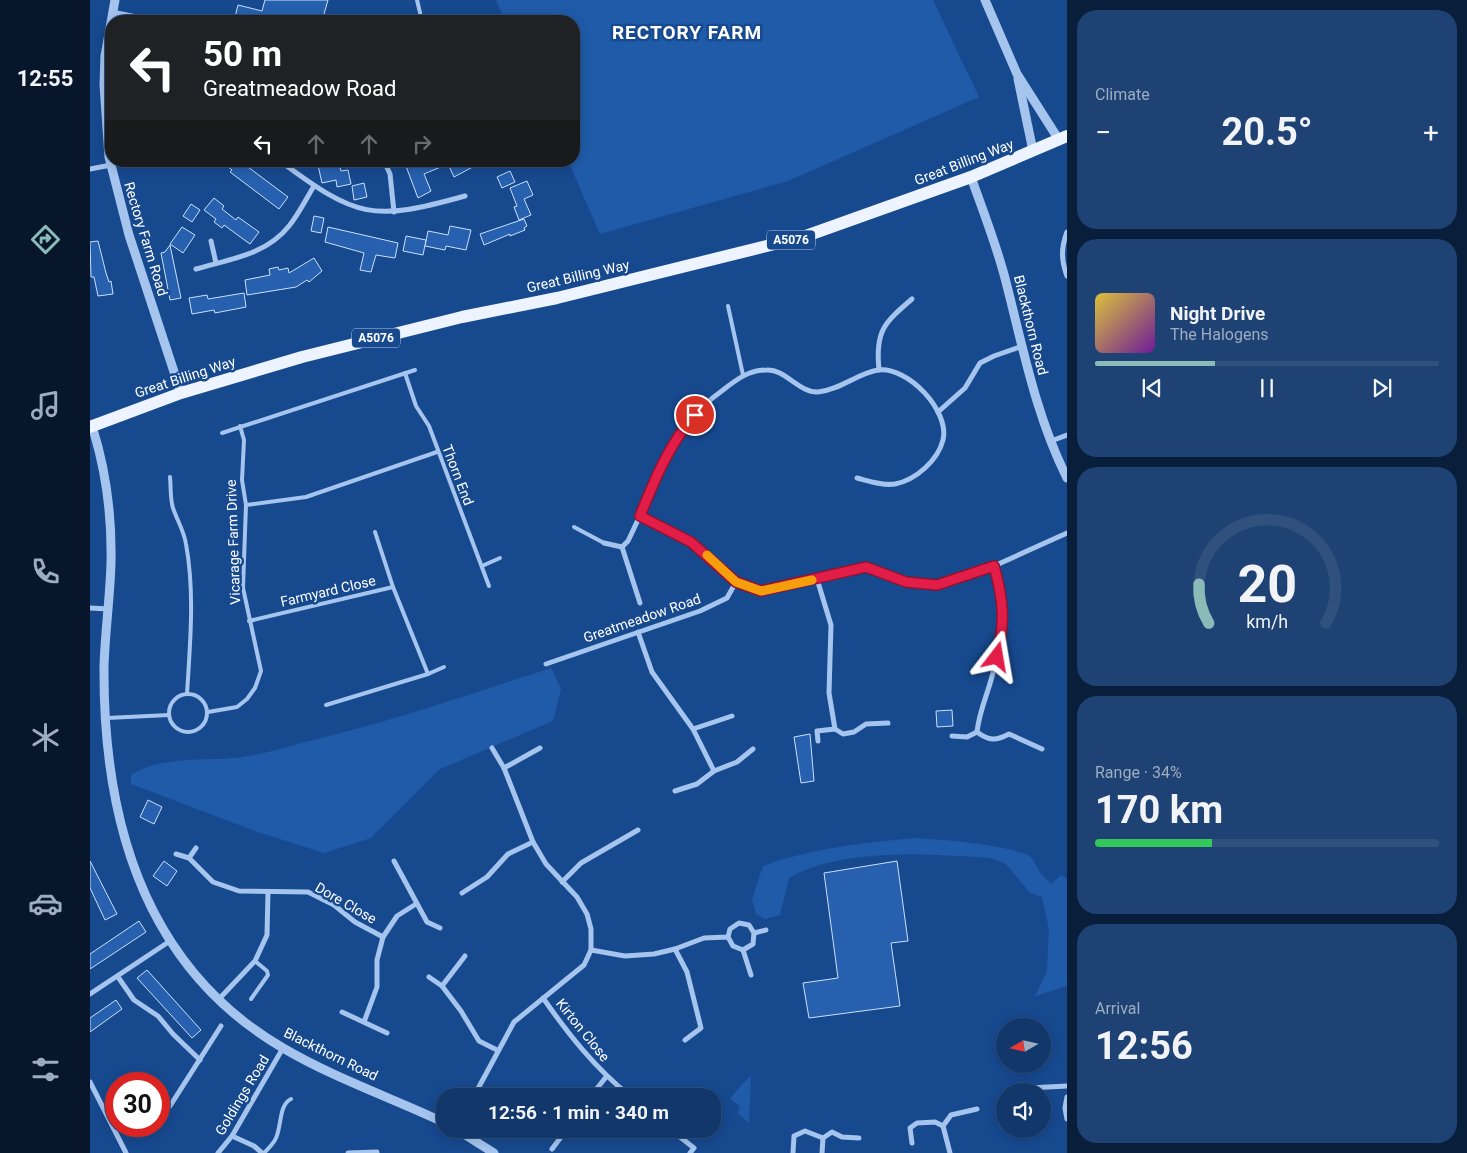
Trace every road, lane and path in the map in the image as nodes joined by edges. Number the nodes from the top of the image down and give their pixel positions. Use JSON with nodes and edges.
{"nodes":[{"id":1,"x":115,"y":0,"type":"edge"},
{"id":2,"x":417,"y":0,"type":"edge"},
{"id":3,"x":984,"y":0,"type":"edge"},
{"id":4,"x":112,"y":12,"type":"junction"},
{"id":5,"x":112,"y":15,"type":"edge"},
{"id":6,"x":127,"y":15,"type":"edge"},
{"id":7,"x":421,"y":15,"type":"edge"},
{"id":8,"x":105,"y":56,"type":"edge"},
{"id":9,"x":1016,"y":74,"type":"junction"},
{"id":10,"x":105,"y":96,"type":"edge"},
{"id":11,"x":1063,"y":138,"type":"edge"},
{"id":12,"x":1033,"y":151,"type":"junction"},
{"id":13,"x":105,"y":166,"type":"edge"},
{"id":14,"x":111,"y":167,"type":"edge"},
{"id":15,"x":288,"y":167,"type":"edge"},
{"id":16,"x":387,"y":167,"type":"edge"},
{"id":17,"x":90,"y":169,"type":"edge"},
{"id":18,"x":971,"y":177,"type":"junction"},
{"id":19,"x":314,"y":186,"type":"junction"},
{"id":20,"x":465,"y":196,"type":"dead end"},
{"id":21,"x":394,"y":212,"type":"junction"},
{"id":22,"x":1067,"y":232,"type":"edge"},
{"id":23,"x":211,"y":241,"type":"dead end"},
{"id":24,"x":216,"y":263,"type":"junction"},
{"id":25,"x":196,"y":269,"type":"dead end"},
{"id":26,"x":1067,"y":276,"type":"edge"},
{"id":27,"x":912,"y":299,"type":"dead end"},
{"id":28,"x":728,"y":306,"type":"dead end"},
{"id":29,"x":1020,"y":347,"type":"junction"},
{"id":30,"x":415,"y":370,"type":"dead end"},
{"id":31,"x":879,"y":370,"type":"junction"},
{"id":32,"x":405,"y":373,"type":"junction"},
{"id":33,"x":743,"y":375,"type":"junction"},
{"id":34,"x":180,"y":393,"type":"junction"},
{"id":35,"x":938,"y":412,"type":"junction"},
{"id":36,"x":91,"y":426,"type":"edge"},
{"id":37,"x":240,"y":426,"type":"junction"},
{"id":38,"x":222,"y":433,"type":"dead end"},
{"id":39,"x":1067,"y":435,"type":"edge"},
{"id":40,"x":1051,"y":441,"type":"junction"},
{"id":41,"x":437,"y":452,"type":"junction"},
{"id":42,"x":170,"y":477,"type":"dead end"},
{"id":43,"x":857,"y":478,"type":"dead end"},
{"id":44,"x":1067,"y":478,"type":"edge"},
{"id":45,"x":246,"y":505,"type":"junction"},
{"id":46,"x":640,"y":516,"type":"junction"},
{"id":47,"x":574,"y":527,"type":"dead end"},
{"id":48,"x":375,"y":532,"type":"dead end"},
{"id":49,"x":1067,"y":533,"type":"edge"},
{"id":50,"x":604,"y":543,"type":"joint"},
{"id":51,"x":622,"y":547,"type":"junction"},
{"id":52,"x":500,"y":558,"type":"dead end"},
{"id":53,"x":482,"y":566,"type":"junction"},
{"id":54,"x":994,"y":566,"type":"junction"},
{"id":55,"x":817,"y":579,"type":"junction"},
{"id":56,"x":736,"y":582,"type":"junction"},
{"id":57,"x":490,"y":586,"type":"dead end"},
{"id":58,"x":393,"y":588,"type":"junction"},
{"id":59,"x":640,"y":602,"type":"dead end"},
{"id":60,"x":90,"y":608,"type":"edge"},
{"id":61,"x":108,"y":609,"type":"junction"},
{"id":62,"x":249,"y":621,"type":"junction"},
{"id":63,"x":638,"y":632,"type":"junction"},
{"id":64,"x":546,"y":664,"type":"dead end"},
{"id":65,"x":444,"y":667,"type":"dead end"},
{"id":66,"x":428,"y":674,"type":"junction"},
{"id":67,"x":187,"y":694,"type":"junction"},
{"id":68,"x":326,"y":705,"type":"dead end"},
{"id":69,"x":208,"y":712,"type":"junction"},
{"id":70,"x":170,"y":716,"type":"junction"},
{"id":71,"x":732,"y":716,"type":"dead end"},
{"id":72,"x":104,"y":718,"type":"junction"},
{"id":73,"x":888,"y":723,"type":"dead end"},
{"id":74,"x":835,"y":728,"type":"junction"},
{"id":75,"x":693,"y":729,"type":"junction"},
{"id":76,"x":978,"y":732,"type":"junction"},
{"id":77,"x":952,"y":736,"type":"dead end"},
{"id":78,"x":818,"y":741,"type":"dead end"},
{"id":79,"x":492,"y":748,"type":"dead end"},
{"id":80,"x":540,"y":748,"type":"dead end"},
{"id":81,"x":754,"y":749,"type":"dead end"},
{"id":82,"x":1042,"y":749,"type":"dead end"},
{"id":83,"x":504,"y":768,"type":"junction"},
{"id":84,"x":714,"y":771,"type":"junction"},
{"id":85,"x":675,"y":791,"type":"dead end"},
{"id":86,"x":638,"y":830,"type":"dead end"},
{"id":87,"x":533,"y":842,"type":"junction"},
{"id":88,"x":196,"y":848,"type":"dead end"},
{"id":89,"x":176,"y":854,"type":"dead end"},
{"id":90,"x":189,"y":858,"type":"junction"},
{"id":91,"x":394,"y":860,"type":"dead end"},
{"id":92,"x":562,"y":882,"type":"junction"},
{"id":93,"x":268,"y":892,"type":"junction"},
{"id":94,"x":462,"y":893,"type":"dead end"},
{"id":95,"x":416,"y":904,"type":"junction"},
{"id":96,"x":440,"y":928,"type":"dead end"},
{"id":97,"x":766,"y":930,"type":"dead end"},
{"id":98,"x":754,"y":933,"type":"junction"},
{"id":99,"x":383,"y":937,"type":"junction"},
{"id":100,"x":728,"y":937,"type":"junction"},
{"id":101,"x":170,"y":941,"type":"junction"},
{"id":102,"x":675,"y":949,"type":"junction"},
{"id":103,"x":591,"y":950,"type":"junction"},
{"id":104,"x":742,"y":950,"type":"junction"},
{"id":105,"x":465,"y":956,"type":"dead end"},
{"id":106,"x":255,"y":961,"type":"junction"},
{"id":107,"x":751,"y":974,"type":"dead end"},
{"id":108,"x":118,"y":977,"type":"junction"},
{"id":109,"x":430,"y":977,"type":"dead end"},
{"id":110,"x":442,"y":986,"type":"junction"},
{"id":111,"x":90,"y":994,"type":"edge"},
{"id":112,"x":543,"y":998,"type":"junction"},
{"id":113,"x":219,"y":999,"type":"junction"},
{"id":114,"x":252,"y":999,"type":"dead end"},
{"id":115,"x":342,"y":1012,"type":"dead end"},
{"id":116,"x":364,"y":1022,"type":"junction"},
{"id":117,"x":221,"y":1026,"type":"dead end"},
{"id":118,"x":386,"y":1033,"type":"dead end"},
{"id":119,"x":685,"y":1040,"type":"dead end"},
{"id":120,"x":283,"y":1048,"type":"junction"},
{"id":121,"x":497,"y":1050,"type":"junction"},
{"id":122,"x":200,"y":1060,"type":"junction"},
{"id":123,"x":606,"y":1077,"type":"junction"},
{"id":124,"x":90,"y":1082,"type":"edge"},
{"id":125,"x":1067,"y":1086,"type":"edge"},
{"id":126,"x":1051,"y":1087,"type":"edge"},
{"id":127,"x":478,"y":1088,"type":"edge"},
{"id":128,"x":597,"y":1088,"type":"edge"},
{"id":129,"x":620,"y":1088,"type":"edge"},
{"id":130,"x":1067,"y":1097,"type":"edge"},
{"id":131,"x":291,"y":1099,"type":"dead end"},
{"id":132,"x":170,"y":1106,"type":"dead end"},
{"id":133,"x":977,"y":1108,"type":"dead end"},
{"id":134,"x":436,"y":1119,"type":"edge"},
{"id":135,"x":1067,"y":1119,"type":"edge"},
{"id":136,"x":943,"y":1126,"type":"junction"},
{"id":137,"x":232,"y":1136,"type":"junction"},
{"id":138,"x":471,"y":1138,"type":"edge"},
{"id":139,"x":560,"y":1138,"type":"edge"},
{"id":140,"x":679,"y":1138,"type":"edge"},
{"id":141,"x":823,"y":1138,"type":"junction"},
{"id":142,"x":859,"y":1138,"type":"dead end"},
{"id":143,"x":912,"y":1143,"type":"dead end"},
{"id":144,"x":552,"y":1149,"type":"dead end"},
{"id":145,"x":692,"y":1150,"type":"edge"},
{"id":146,"x":377,"y":1152,"type":"edge"},
{"id":147,"x":126,"y":1153,"type":"edge"},
{"id":148,"x":218,"y":1153,"type":"edge"},
{"id":149,"x":263,"y":1153,"type":"edge"},
{"id":150,"x":348,"y":1153,"type":"edge"},
{"id":151,"x":494,"y":1153,"type":"edge"},
{"id":152,"x":793,"y":1153,"type":"edge"},
{"id":153,"x":822,"y":1153,"type":"edge"},
{"id":154,"x":950,"y":1153,"type":"edge"}],
"edges":[{"from":1,"to":4,"type":"street","name":"Rectory Farm Road"},
{"from":2,"to":7,"type":"lane"},
{"from":3,"to":9,"type":"street"},
{"from":4,"to":5,"type":"street","name":"Rectory Farm Road"},
{"from":4,"to":6,"type":"street"},
{"from":8,"to":10,"type":"street","name":"Rectory Farm Road"},
{"from":9,"to":11,"type":"street"},
{"from":9,"to":12,"type":"street"},
{"from":11,"to":12,"type":"main road","name":"Great Billing Way","number":"A5076"},
{"from":12,"to":18,"type":"main road","name":"Great Billing Way","number":"A5076"},
{"from":13,"to":17,"type":"street"},
{"from":14,"to":34,"type":"street","name":"Rectory Farm Road"},
{"from":15,"to":19,"type":"street"},
{"from":16,"to":21,"type":"street"},
{"from":18,"to":29,"type":"street","name":"Blackthorn Road"},
{"from":18,"to":34,"type":"main road","name":"Great Billing Way","number":"A5076"},
{"from":19,"to":21,"type":"street"},
{"from":19,"to":24,"type":"street"},
{"from":20,"to":21,"type":"street"},
{"from":22,"to":26,"type":"street"},
{"from":23,"to":24,"type":"street"},
{"from":24,"to":25,"type":"street"},
{"from":27,"to":31,"type":"street"},
{"from":28,"to":33,"type":"lane"},
{"from":29,"to":35,"type":"street"},
{"from":29,"to":40,"type":"street","name":"Blackthorn Road"},
{"from":30,"to":32,"type":"lane"},
{"from":31,"to":33,"type":"street"},
{"from":31,"to":35,"type":"street"},
{"from":32,"to":37,"type":"lane"},
{"from":32,"to":41,"type":"lane","name":"Thorn End"},
{"from":33,"to":46,"type":"street"},
{"from":34,"to":36,"type":"main road","name":"Great Billing Way","number":"A5076"},
{"from":35,"to":43,"type":"street"},
{"from":36,"to":61,"type":"street","name":"Blackthorn Road"},
{"from":37,"to":38,"type":"lane"},
{"from":37,"to":45,"type":"lane","name":"Vicarage Farm Drive"},
{"from":39,"to":40,"type":"street"},
{"from":40,"to":44,"type":"street","name":"Blackthorn Road"},
{"from":41,"to":45,"type":"lane"},
{"from":41,"to":53,"type":"lane","name":"Thorn End"},
{"from":42,"to":67,"type":"lane"},
{"from":45,"to":62,"type":"lane","name":"Vicarage Farm Drive"},
{"from":46,"to":51,"type":"street"},
{"from":46,"to":56,"type":"street"},
{"from":47,"to":50,"type":"lane"},
{"from":48,"to":58,"type":"lane"},
{"from":49,"to":54,"type":"street"},
{"from":50,"to":51,"type":"street"},
{"from":51,"to":59,"type":"street"},
{"from":52,"to":53,"type":"lane"},
{"from":53,"to":57,"type":"lane","name":"Thorn End"},
{"from":54,"to":55,"type":"street"},
{"from":54,"to":76,"type":"street"},
{"from":55,"to":56,"type":"street"},
{"from":55,"to":74,"type":"street"},
{"from":56,"to":63,"type":"street","name":"Greatmeadow Road"},
{"from":58,"to":62,"type":"lane","name":"Farmyard Close"},
{"from":58,"to":66,"type":"lane","name":"Farmyard Close"},
{"from":60,"to":61,"type":"street"},
{"from":61,"to":72,"type":"street","name":"Blackthorn Road"},
{"from":62,"to":69,"type":"lane","name":"Vicarage Farm Drive"},
{"from":63,"to":64,"type":"street","name":"Greatmeadow Road"},
{"from":63,"to":75,"type":"street"},
{"from":65,"to":66,"type":"lane"},
{"from":66,"to":68,"type":"lane"},
{"from":67,"to":69,"type":"lane"},
{"from":67,"to":70,"type":"lane"},
{"from":69,"to":70,"type":"lane"},
{"from":70,"to":72,"type":"lane"},
{"from":71,"to":75,"type":"street"},
{"from":72,"to":101,"type":"street","name":"Blackthorn Road"},
{"from":73,"to":74,"type":"street"},
{"from":74,"to":78,"type":"street"},
{"from":75,"to":84,"type":"street"},
{"from":76,"to":77,"type":"street"},
{"from":76,"to":82,"type":"street"},
{"from":79,"to":83,"type":"street"},
{"from":80,"to":83,"type":"street"},
{"from":81,"to":84,"type":"street"},
{"from":83,"to":87,"type":"street"},
{"from":84,"to":85,"type":"street"},
{"from":86,"to":92,"type":"street"},
{"from":87,"to":92,"type":"street"},
{"from":87,"to":94,"type":"street"},
{"from":88,"to":90,"type":"street"},
{"from":89,"to":90,"type":"street","name":"Dore Close"},
{"from":90,"to":93,"type":"street","name":"Dore Close"},
{"from":91,"to":95,"type":"street"},
{"from":92,"to":103,"type":"street"},
{"from":93,"to":99,"type":"street","name":"Dore Close"},
{"from":93,"to":106,"type":"street"},
{"from":95,"to":96,"type":"street"},
{"from":95,"to":99,"type":"street","name":"Dore Close"},
{"from":97,"to":98,"type":"street"},
{"from":98,"to":100,"type":"street"},
{"from":98,"to":104,"type":"street"},
{"from":99,"to":116,"type":"street","name":"Dore Close"},
{"from":100,"to":102,"type":"street"},
{"from":100,"to":104,"type":"street"},
{"from":101,"to":108,"type":"street"},
{"from":101,"to":113,"type":"street","name":"Blackthorn Road"},
{"from":102,"to":103,"type":"street"},
{"from":102,"to":119,"type":"street"},
{"from":103,"to":112,"type":"street"},
{"from":104,"to":107,"type":"street"},
{"from":105,"to":110,"type":"street"},
{"from":106,"to":113,"type":"street"},
{"from":106,"to":114,"type":"lane"},
{"from":108,"to":111,"type":"street"},
{"from":108,"to":122,"type":"street"},
{"from":109,"to":110,"type":"street"},
{"from":110,"to":121,"type":"street"},
{"from":112,"to":121,"type":"street"},
{"from":112,"to":123,"type":"street","name":"Kirton Close"},
{"from":113,"to":120,"type":"street","name":"Blackthorn Road"},
{"from":115,"to":116,"type":"street"},
{"from":116,"to":118,"type":"street"},
{"from":117,"to":122,"type":"street"},
{"from":120,"to":134,"type":"street","name":"Blackthorn Road"},
{"from":120,"to":137,"type":"street","name":"Goldings Road"},
{"from":121,"to":127,"type":"street"},
{"from":122,"to":132,"type":"street"},
{"from":123,"to":128,"type":"street","name":"Kirton Close"},
{"from":123,"to":129,"type":"street","name":"Kirton Close"},
{"from":124,"to":147,"type":"street"},
{"from":125,"to":126,"type":"street"},
{"from":130,"to":135,"type":"street"},
{"from":131,"to":149,"type":"lane"},
{"from":133,"to":136,"type":"street"},
{"from":136,"to":143,"type":"street"},
{"from":136,"to":154,"type":"street"},
{"from":137,"to":148,"type":"street","name":"Goldings Road"},
{"from":137,"to":149,"type":"street"},
{"from":138,"to":151,"type":"street"},
{"from":139,"to":144,"type":"street"},
{"from":140,"to":145,"type":"street"},
{"from":141,"to":142,"type":"street"},
{"from":141,"to":152,"type":"street"},
{"from":141,"to":153,"type":"street"},
{"from":146,"to":150,"type":"street"}]}
